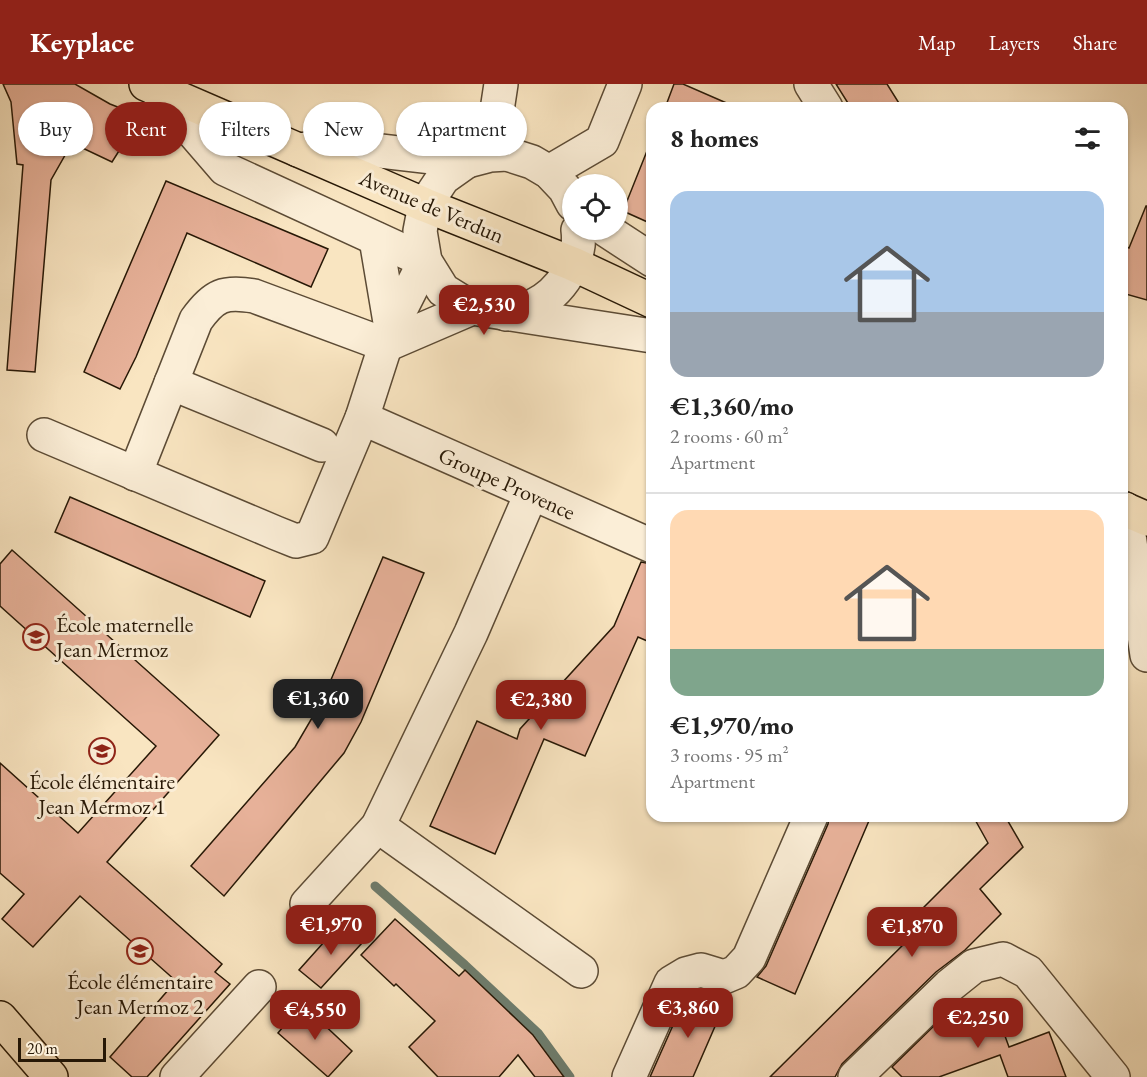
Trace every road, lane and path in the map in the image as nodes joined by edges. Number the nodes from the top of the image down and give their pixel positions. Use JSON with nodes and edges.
{"nodes":[{"id":1,"x":501,"y":84,"type":"edge"},
{"id":2,"x":625,"y":84,"type":"edge"},
{"id":3,"x":811,"y":84,"type":"edge"},
{"id":4,"x":151,"y":86,"type":"edge"},
{"id":5,"x":498,"y":102,"type":"edge"},
{"id":6,"x":822,"y":102,"type":"edge"},
{"id":7,"x":298,"y":150,"type":"junction"},
{"id":8,"x":483,"y":156,"type":"edge"},
{"id":9,"x":513,"y":156,"type":"edge"},
{"id":10,"x":467,"y":161,"type":"junction"},
{"id":11,"x":549,"y":172,"type":"junction"},
{"id":12,"x":562,"y":186,"type":"edge"},
{"id":13,"x":425,"y":205,"type":"junction"},
{"id":14,"x":376,"y":239,"type":"junction"},
{"id":15,"x":579,"y":240,"type":"edge"},
{"id":16,"x":621,"y":240,"type":"edge"},
{"id":17,"x":646,"y":256,"type":"edge"},
{"id":18,"x":425,"y":261,"type":"junction"},
{"id":19,"x":573,"y":264,"type":"junction"},
{"id":20,"x":646,"y":298,"type":"edge"},
{"id":21,"x":472,"y":308,"type":"junction"},
{"id":22,"x":504,"y":314,"type":"junction"},
{"id":23,"x":646,"y":335,"type":"edge"},
{"id":24,"x":389,"y":336,"type":"junction"},
{"id":25,"x":171,"y":383,"type":"junction"},
{"id":26,"x":362,"y":418,"type":"junction"},
{"id":27,"x":44,"y":435,"type":"dead end"},
{"id":28,"x":322,"y":446,"type":"dead end"},
{"id":29,"x":135,"y":474,"type":"junction"},
{"id":30,"x":531,"y":494,"type":"junction"},
{"id":31,"x":1131,"y":512,"type":"edge"},
{"id":32,"x":646,"y":543,"type":"edge"},
{"id":33,"x":1147,"y":655,"type":"edge"},
{"id":34,"x":808,"y":822,"type":"edge"},
{"id":35,"x":378,"y":826,"type":"junction"},
{"id":36,"x":307,"y":904,"type":"dead end"},
{"id":37,"x":581,"y":971,"type":"dead end"},
{"id":38,"x":259,"y":987,"type":"dead end"},
{"id":39,"x":0,"y":1018,"type":"edge"},
{"id":40,"x":51,"y":1077,"type":"edge"},
{"id":41,"x":177,"y":1077,"type":"edge"},
{"id":42,"x":629,"y":1077,"type":"edge"},
{"id":43,"x":855,"y":1077,"type":"edge"},
{"id":44,"x":1113,"y":1077,"type":"edge"}],
"edges":[{"from":1,"to":5,"type":"street"},
{"from":2,"to":11,"type":"street"},
{"from":3,"to":6,"type":"street"},
{"from":4,"to":7,"type":"main road","name":"Avenue de Verdun"},
{"from":4,"to":14,"type":"street"},
{"from":7,"to":10,"type":"street"},
{"from":7,"to":13,"type":"main road","name":"Avenue de Verdun"},
{"from":8,"to":10,"type":"street"},
{"from":9,"to":11,"type":"street"},
{"from":10,"to":13,"type":"street"},
{"from":11,"to":12,"type":"street"},
{"from":13,"to":18,"type":"street"},
{"from":13,"to":19,"type":"main road","name":"Avenue de Verdun"},
{"from":14,"to":18,"type":"street"},
{"from":14,"to":24,"type":"street"},
{"from":15,"to":19,"type":"street"},
{"from":16,"to":17,"type":"street"},
{"from":18,"to":21,"type":"street"},
{"from":18,"to":24,"type":"street"},
{"from":19,"to":20,"type":"main road","name":"Avenue de Verdun"},
{"from":19,"to":22,"type":"street"},
{"from":21,"to":22,"type":"street"},
{"from":21,"to":24,"type":"street"},
{"from":22,"to":23,"type":"street"},
{"from":24,"to":25,"type":"street"},
{"from":24,"to":26,"type":"street"},
{"from":25,"to":28,"type":"street"},
{"from":25,"to":29,"type":"street"},
{"from":26,"to":29,"type":"street"},
{"from":26,"to":30,"type":"street","name":"Groupe Provence"},
{"from":27,"to":29,"type":"street"},
{"from":30,"to":32,"type":"street","name":"Groupe Provence"},
{"from":30,"to":35,"type":"street"},
{"from":31,"to":33,"type":"street"},
{"from":34,"to":42,"type":"street"},
{"from":35,"to":36,"type":"street"},
{"from":35,"to":37,"type":"street"},
{"from":38,"to":41,"type":"street"},
{"from":39,"to":40,"type":"main road"},
{"from":43,"to":44,"type":"street"}]}
